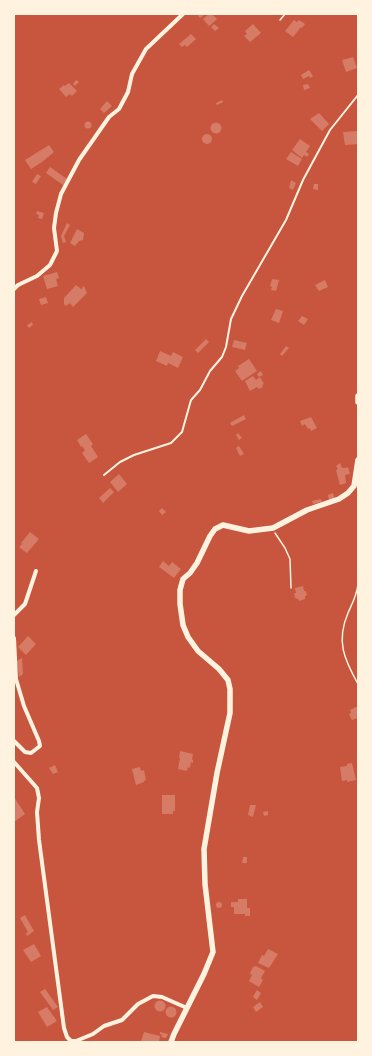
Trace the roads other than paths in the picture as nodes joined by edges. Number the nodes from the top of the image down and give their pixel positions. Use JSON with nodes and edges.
{"nodes":[{"id":1,"x":183,"y":14,"type":"edge"},
{"id":2,"x":358,"y":95,"type":"edge"},
{"id":3,"x":14,"y":289,"type":"edge"},
{"id":4,"x":358,"y":396,"type":"edge"},
{"id":5,"x":358,"y":402,"type":"edge"},
{"id":6,"x":358,"y":460,"type":"edge"},
{"id":7,"x":104,"y":475,"type":"dead end"},
{"id":8,"x":36,"y":571,"type":"dead end"},
{"id":9,"x":14,"y":615,"type":"edge"},
{"id":10,"x":14,"y":638,"type":"edge"},
{"id":11,"x":14,"y":741,"type":"edge"},
{"id":12,"x":14,"y":762,"type":"edge"},
{"id":13,"x":187,"y":1008,"type":"junction"},
{"id":14,"x":171,"y":1042,"type":"edge"}],
"edges":[{"from":1,"to":3,"type":"street"},
{"from":2,"to":7,"type":"lane"},
{"from":4,"to":5,"type":"street"},
{"from":6,"to":13,"type":"street"},
{"from":8,"to":9,"type":"street"},
{"from":10,"to":11,"type":"street"},
{"from":12,"to":13,"type":"street"},
{"from":13,"to":14,"type":"street"}]}
